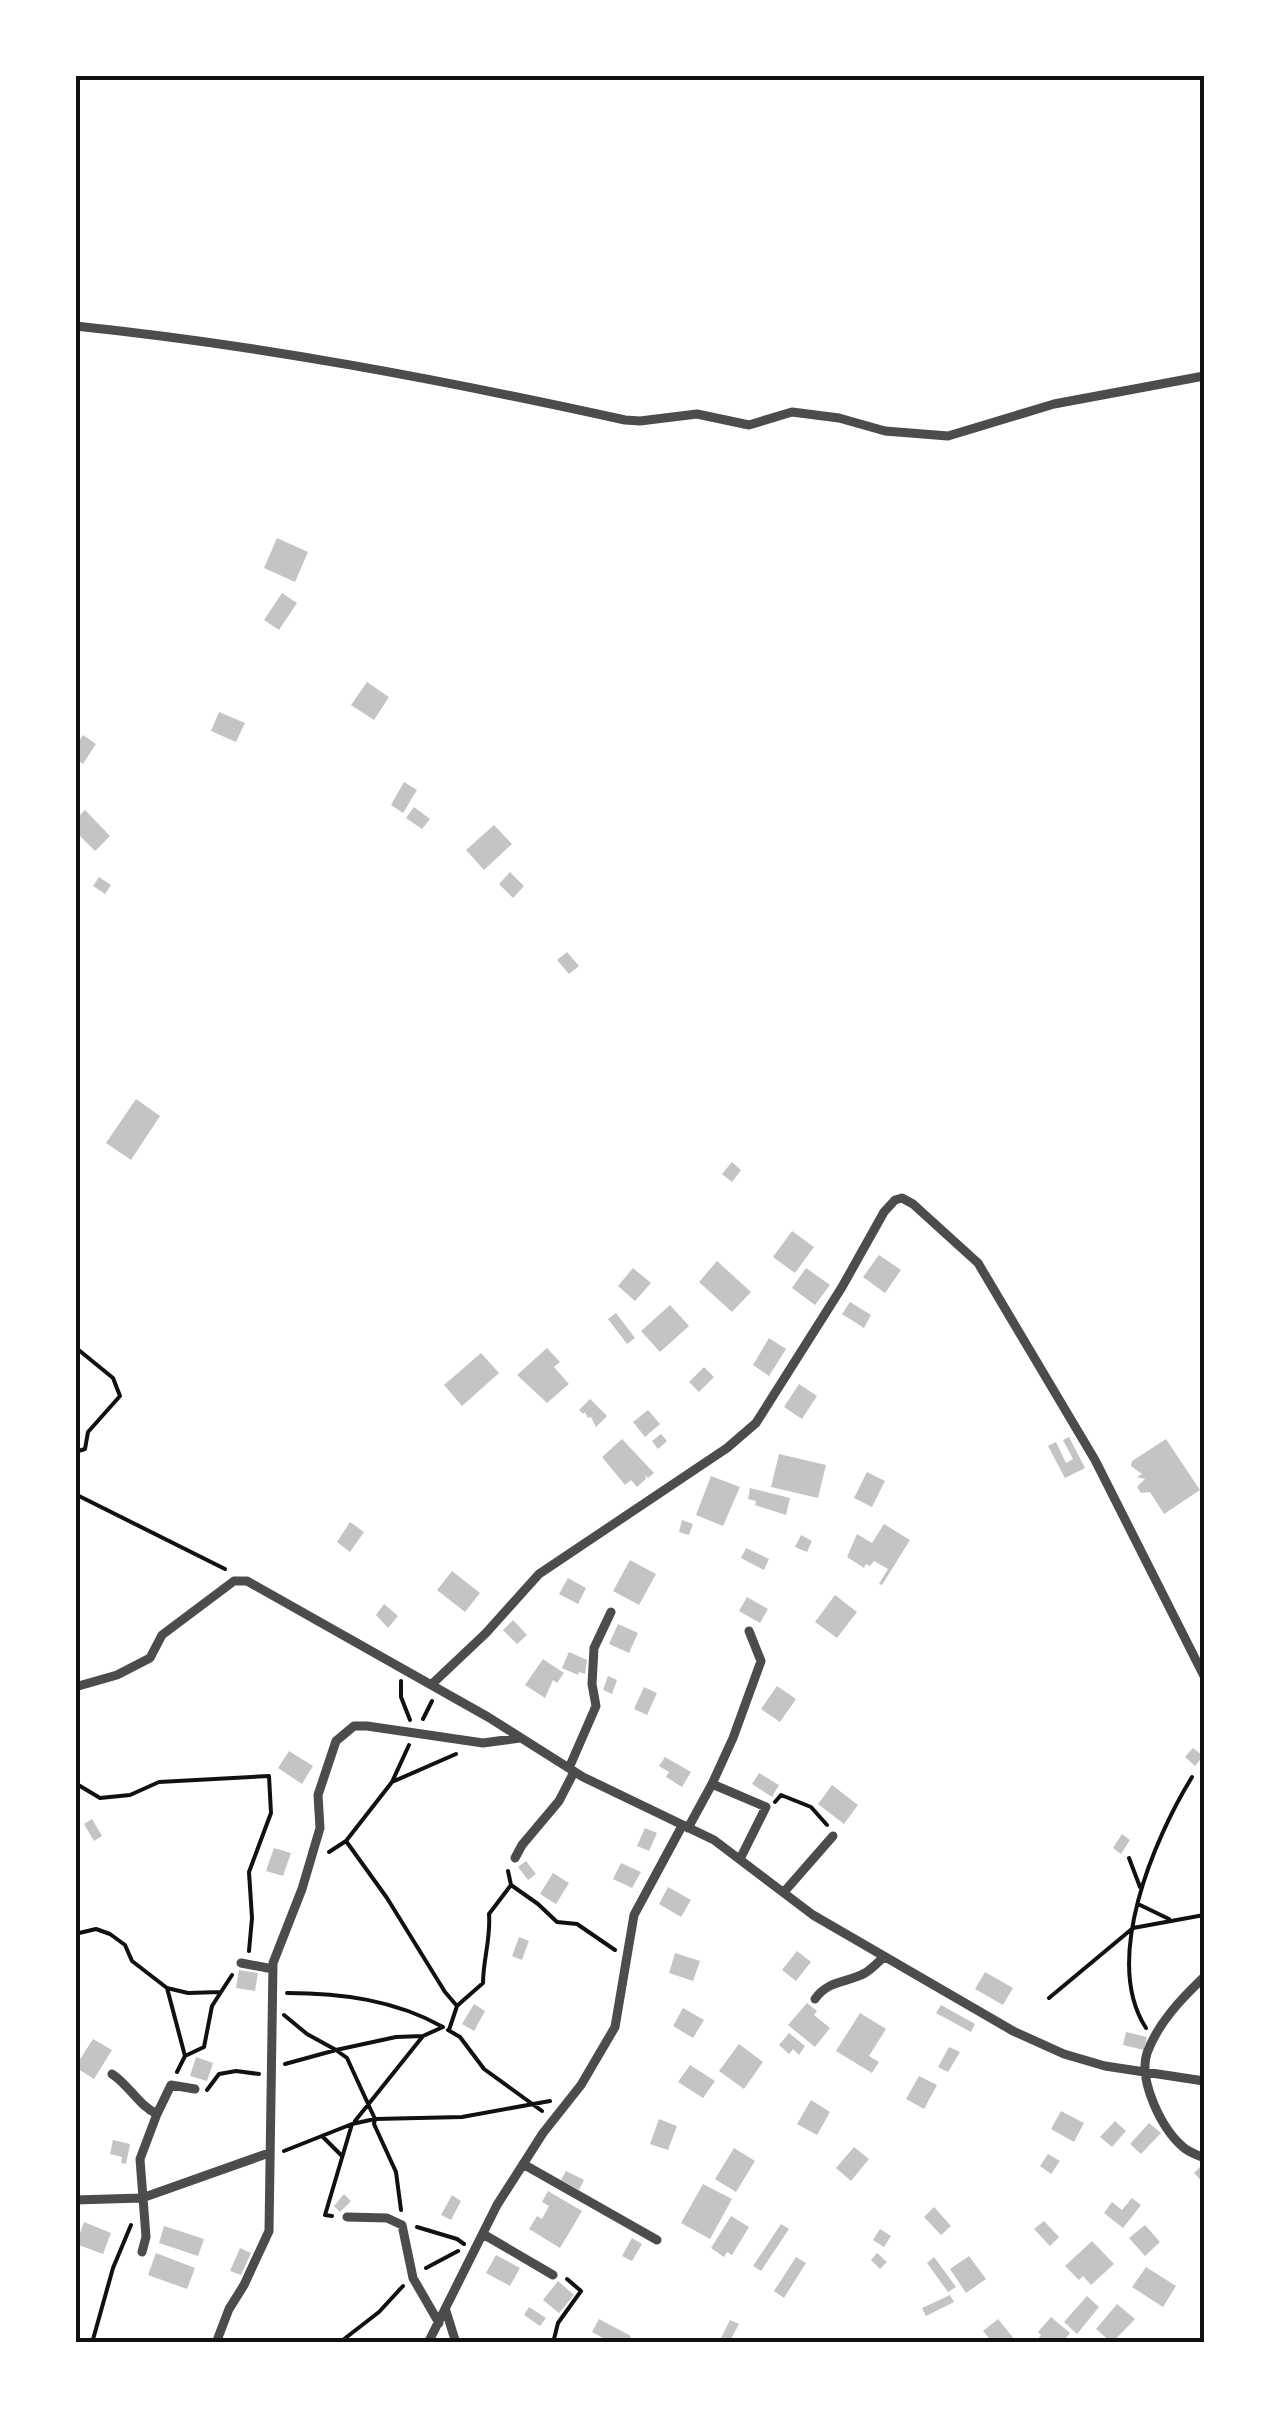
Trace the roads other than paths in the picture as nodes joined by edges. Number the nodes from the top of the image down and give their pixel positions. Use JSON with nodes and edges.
{"nodes":[{"id":1,"x":75,"y":326,"type":"edge"},
{"id":2,"x":1204,"y":376,"type":"edge"},
{"id":3,"x":611,"y":1612,"type":"dead end"},
{"id":4,"x":749,"y":1631,"type":"dead end"},
{"id":5,"x":1204,"y":1676,"type":"edge"},
{"id":6,"x":75,"y":1687,"type":"edge"},
{"id":7,"x":435,"y":1687,"type":"junction"},
{"id":8,"x":520,"y":1738,"type":"junction"},
{"id":9,"x":572,"y":1770,"type":"junction"},
{"id":10,"x":712,"y":1784,"type":"junction"},
{"id":11,"x":685,"y":1827,"type":"junction"},
{"id":12,"x":833,"y":1836,"type":"road end"},
{"id":13,"x":516,"y":1858,"type":"road end"},
{"id":14,"x":740,"y":1859,"type":"junction"},
{"id":15,"x":784,"y":1892,"type":"junction"},
{"id":16,"x":884,"y":1957,"type":"junction"},
{"id":17,"x":240,"y":1963,"type":"road end"},
{"id":18,"x":273,"y":1968,"type":"junction"},
{"id":19,"x":1204,"y":1977,"type":"edge"},
{"id":20,"x":815,"y":1999,"type":"dead end"},
{"id":21,"x":1146,"y":2071,"type":"junction"},
{"id":22,"x":112,"y":2074,"type":"dead end"},
{"id":23,"x":1204,"y":2081,"type":"edge"},
{"id":24,"x":195,"y":2088,"type":"road end"},
{"id":25,"x":157,"y":2114,"type":"junction"},
{"id":26,"x":269,"y":2153,"type":"junction"},
{"id":27,"x":1204,"y":2158,"type":"edge"},
{"id":28,"x":523,"y":2164,"type":"junction"},
{"id":29,"x":142,"y":2198,"type":"junction"},
{"id":30,"x":75,"y":2200,"type":"edge"},
{"id":31,"x":347,"y":2218,"type":"road end"},
{"id":32,"x":483,"y":2234,"type":"junction"},
{"id":33,"x":657,"y":2240,"type":"dead end"},
{"id":34,"x":142,"y":2252,"type":"dead end"},
{"id":35,"x":553,"y":2275,"type":"road end"},
{"id":36,"x":446,"y":2311,"type":"junction"},
{"id":37,"x":439,"y":2323,"type":"junction"},
{"id":38,"x":216,"y":2343,"type":"edge"},
{"id":39,"x":428,"y":2343,"type":"edge"},
{"id":40,"x":456,"y":2343,"type":"edge"}],
"edges":[{"from":1,"to":2,"type":"street"},
{"from":3,"to":9,"type":"street"},
{"from":4,"to":10,"type":"street"},
{"from":5,"to":7,"type":"street"},
{"from":6,"to":7,"type":"street"},
{"from":7,"to":8,"type":"street"},
{"from":8,"to":9,"type":"street"},
{"from":8,"to":18,"type":"street"},
{"from":9,"to":11,"type":"street"},
{"from":9,"to":13,"type":"street"},
{"from":10,"to":11,"type":"street"},
{"from":10,"to":14,"type":"street"},
{"from":11,"to":14,"type":"street"},
{"from":11,"to":28,"type":"street"},
{"from":12,"to":15,"type":"street"},
{"from":14,"to":15,"type":"street"},
{"from":15,"to":16,"type":"street"},
{"from":16,"to":20,"type":"street"},
{"from":16,"to":21,"type":"street"},
{"from":17,"to":18,"type":"street"},
{"from":18,"to":26,"type":"street"},
{"from":19,"to":21,"type":"street"},
{"from":21,"to":23,"type":"street"},
{"from":21,"to":27,"type":"street"},
{"from":22,"to":25,"type":"street"},
{"from":24,"to":25,"type":"street"},
{"from":25,"to":29,"type":"street"},
{"from":26,"to":29,"type":"street"},
{"from":26,"to":38,"type":"street"},
{"from":28,"to":32,"type":"street"},
{"from":28,"to":33,"type":"street"},
{"from":29,"to":30,"type":"street"},
{"from":29,"to":34,"type":"street"},
{"from":31,"to":37,"type":"street"},
{"from":32,"to":35,"type":"street"},
{"from":32,"to":36,"type":"street"},
{"from":36,"to":37,"type":"street"},
{"from":36,"to":40,"type":"street"},
{"from":37,"to":39,"type":"street"}]}
